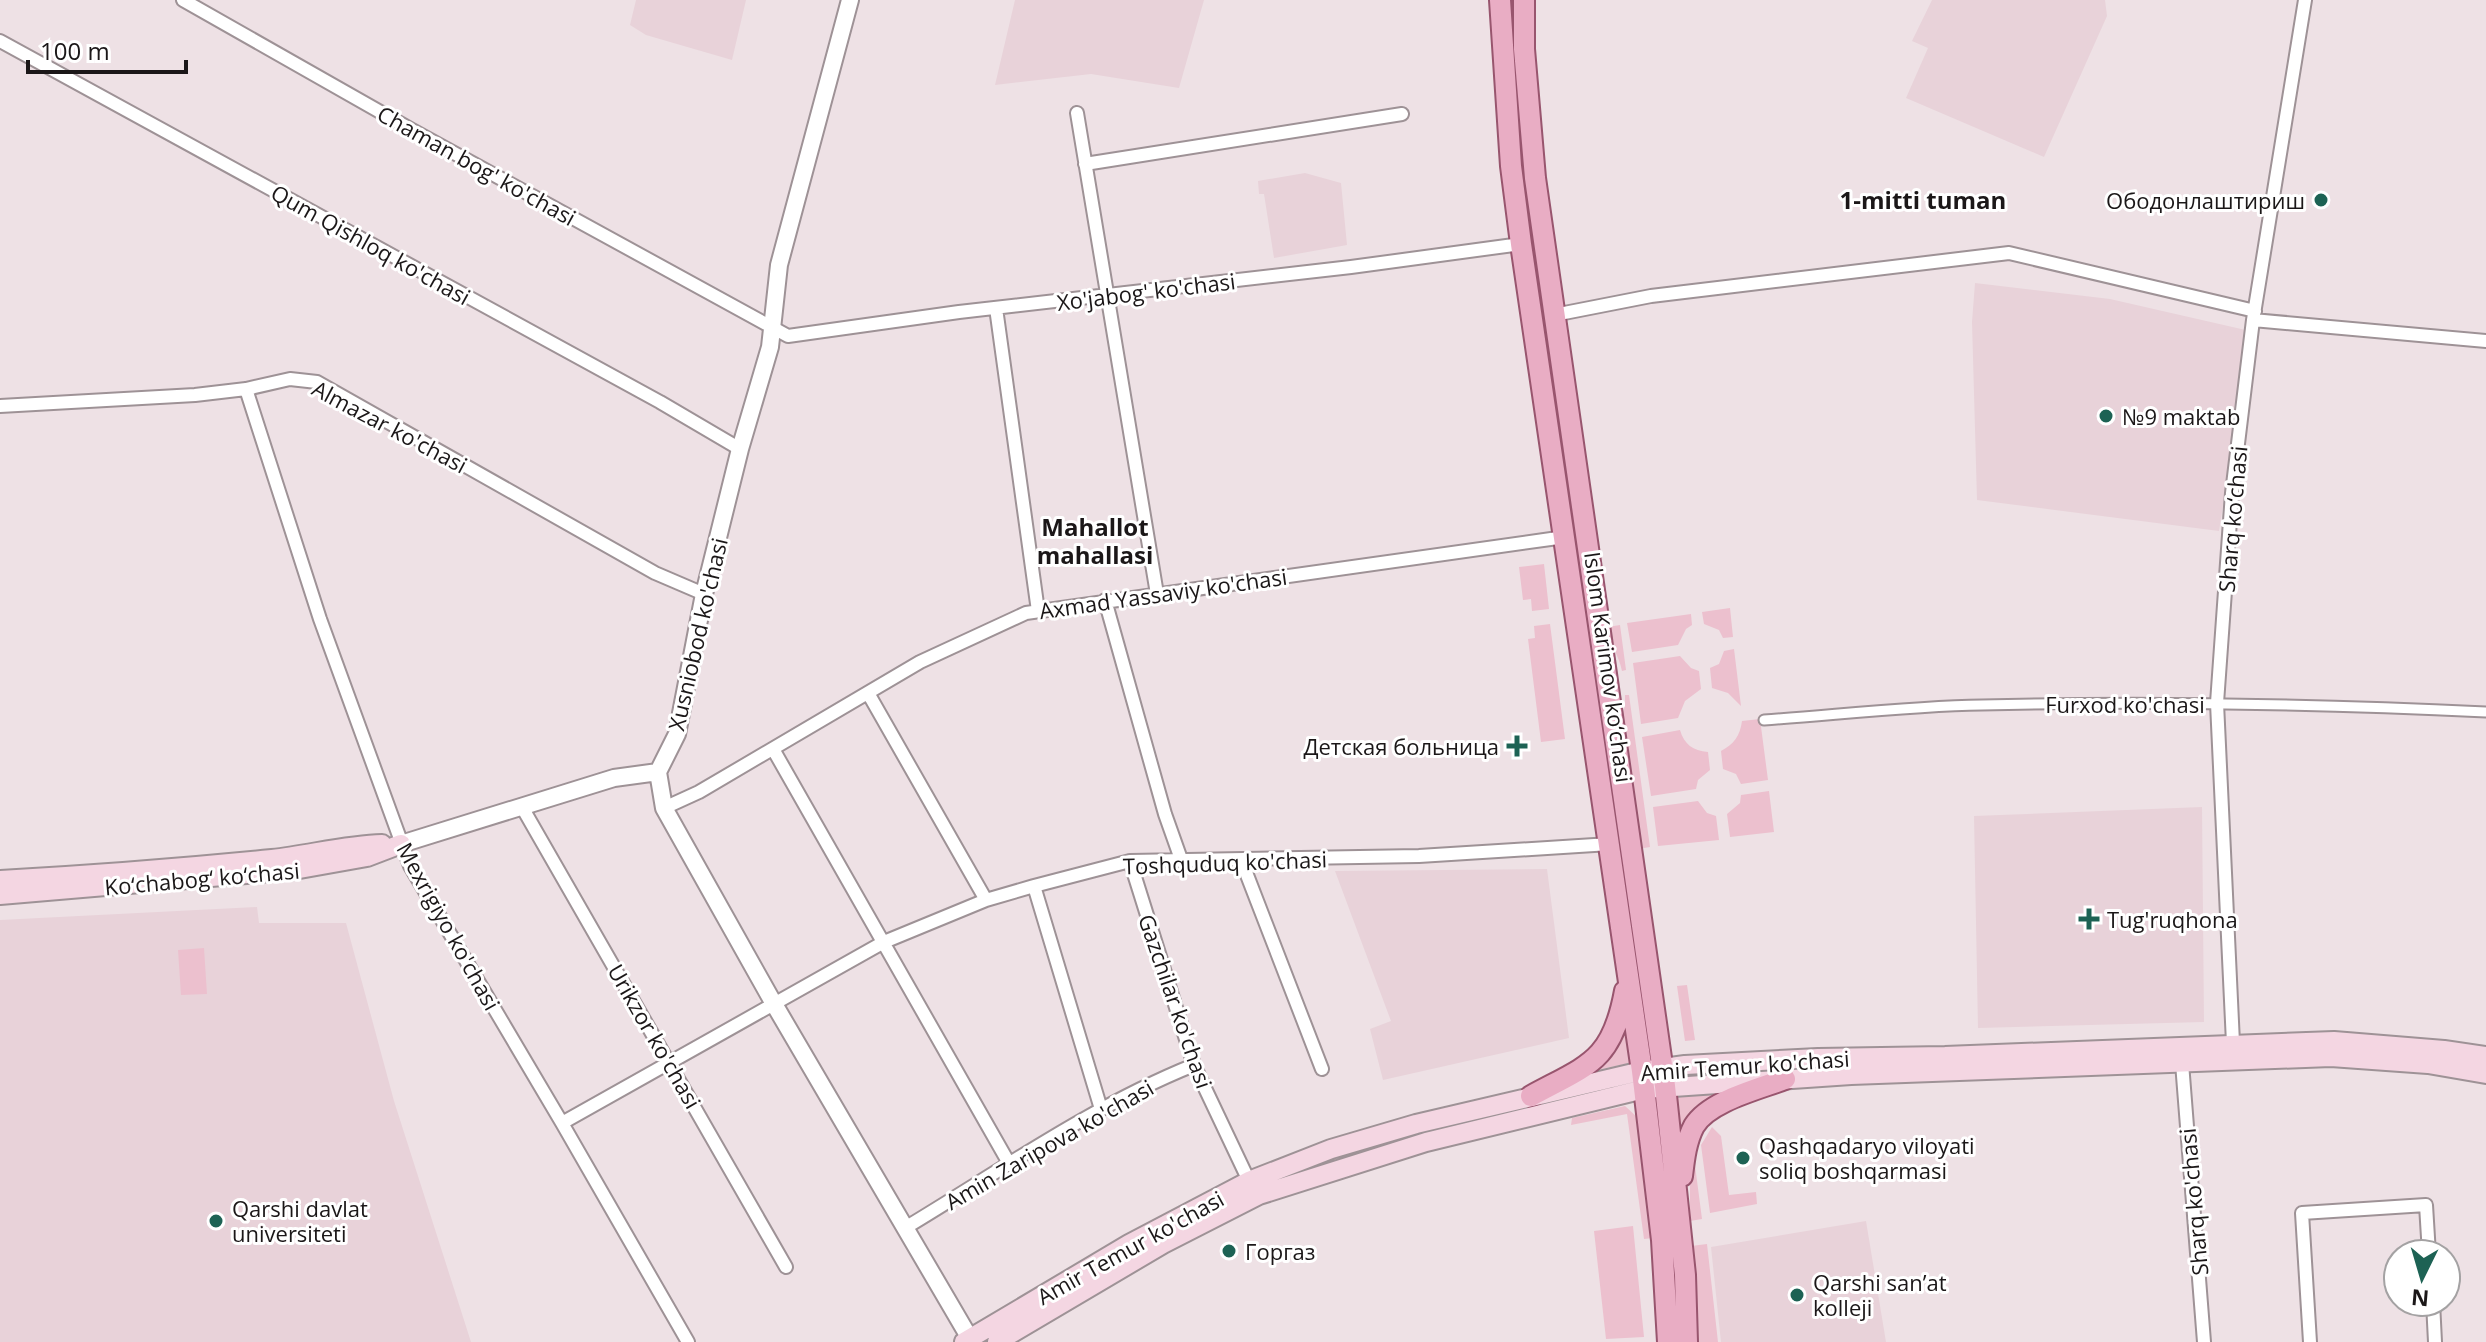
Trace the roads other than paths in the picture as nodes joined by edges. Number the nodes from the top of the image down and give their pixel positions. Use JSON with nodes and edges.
{"nodes":[{"id":1,"x":183,"y":0,"type":"edge"},
{"id":2,"x":850,"y":0,"type":"edge"},
{"id":3,"x":1500,"y":0,"type":"edge"},
{"id":4,"x":1524,"y":0,"type":"edge"},
{"id":5,"x":2305,"y":0,"type":"edge"},
{"id":6,"x":0,"y":41,"type":"edge"},
{"id":7,"x":1077,"y":113,"type":"dead end"},
{"id":8,"x":1402,"y":114,"type":"dead end"},
{"id":9,"x":1085,"y":164,"type":"junction"},
{"id":10,"x":1535,"y":178,"type":"junction"},
{"id":11,"x":1513,"y":180,"type":"junction"},
{"id":12,"x":1521,"y":244,"type":"junction"},
{"id":13,"x":1107,"y":296,"type":"junction"},
{"id":14,"x":996,"y":308,"type":"junction"},
{"id":15,"x":1554,"y":315,"type":"junction"},
{"id":16,"x":2254,"y":316,"type":"junction"},
{"id":17,"x":772,"y":327,"type":"junction"},
{"id":18,"x":2486,"y":341,"type":"edge"},
{"id":19,"x":246,"y":389,"type":"junction"},
{"id":20,"x":0,"y":406,"type":"edge"},
{"id":21,"x":740,"y":449,"type":"junction"},
{"id":22,"x":1565,"y":537,"type":"junction"},
{"id":23,"x":704,"y":594,"type":"junction"},
{"id":24,"x":1157,"y":594,"type":"junction"},
{"id":25,"x":1105,"y":600,"type":"junction"},
{"id":26,"x":1038,"y":611,"type":"junction"},
{"id":27,"x":868,"y":693,"type":"junction"},
{"id":28,"x":2217,"y":703,"type":"junction"},
{"id":29,"x":2486,"y":712,"type":"edge"},
{"id":30,"x":1764,"y":720,"type":"dead end"},
{"id":31,"x":773,"y":749,"type":"junction"},
{"id":32,"x":658,"y":772,"type":"junction"},
{"id":33,"x":522,"y":807,"type":"junction"},
{"id":34,"x":664,"y":808,"type":"junction"},
{"id":35,"x":401,"y":844,"type":"junction"},
{"id":36,"x":1610,"y":844,"type":"junction"},
{"id":37,"x":1245,"y":860,"type":"junction"},
{"id":38,"x":1130,"y":861,"type":"junction"},
{"id":39,"x":1182,"y":862,"type":"junction"},
{"id":40,"x":0,"y":880,"type":"edge"},
{"id":41,"x":1034,"y":886,"type":"junction"},
{"id":42,"x":0,"y":895,"type":"edge"},
{"id":43,"x":986,"y":900,"type":"junction"},
{"id":44,"x":884,"y":942,"type":"junction"},
{"id":45,"x":1627,"y":976,"type":"junction"},
{"id":46,"x":774,"y":1004,"type":"junction"},
{"id":47,"x":2233,"y":1043,"type":"junction"},
{"id":48,"x":2486,"y":1056,"type":"edge"},
{"id":49,"x":670,"y":1062,"type":"junction"},
{"id":50,"x":2182,"y":1063,"type":"junction"},
{"id":51,"x":1194,"y":1065,"type":"junction"},
{"id":52,"x":1322,"y":1069,"type":"dead end"},
{"id":53,"x":2486,"y":1074,"type":"edge"},
{"id":54,"x":1653,"y":1078,"type":"junction"},
{"id":55,"x":1785,"y":1079,"type":"junction"},
{"id":56,"x":1531,"y":1096,"type":"junction"},
{"id":57,"x":1101,"y":1109,"type":"junction"},
{"id":58,"x":562,"y":1123,"type":"junction"},
{"id":59,"x":1010,"y":1165,"type":"junction"},
{"id":60,"x":1249,"y":1181,"type":"junction"},
{"id":61,"x":1679,"y":1208,"type":"junction"},
{"id":62,"x":905,"y":1228,"type":"junction"},
{"id":63,"x":2428,"y":1238,"type":"edge"},
{"id":64,"x":786,"y":1267,"type":"dead end"},
{"id":65,"x":2434,"y":1318,"type":"edge"},
{"id":66,"x":969,"y":1341,"type":"edge"},
{"id":67,"x":688,"y":1342,"type":"edge"},
{"id":68,"x":997,"y":1342,"type":"edge"},
{"id":69,"x":1668,"y":1342,"type":"edge"},
{"id":70,"x":1687,"y":1342,"type":"edge"},
{"id":71,"x":2204,"y":1342,"type":"edge"},
{"id":72,"x":2310,"y":1342,"type":"edge"},
{"id":73,"x":2435,"y":1342,"type":"edge"}],
"edges":[{"from":1,"to":17,"type":"street","name":"Chaman bog' ko'chasi"},
{"from":2,"to":17,"type":"street","name":"Xusniobod ko'chasi"},
{"from":3,"to":11,"type":"main road","name":"Islom Karimov ko‘chasi"},
{"from":4,"to":10,"type":"main road","name":"Islom Karimov ko‘chasi"},
{"from":5,"to":16,"type":"street","name":"Sharq ko‘chasi"},
{"from":6,"to":21,"type":"street","name":"Qum Qishloq ko'chasi"},
{"from":7,"to":9,"type":"street"},
{"from":8,"to":9,"type":"street"},
{"from":9,"to":13,"type":"street"},
{"from":10,"to":11,"type":"main road"},
{"from":10,"to":15,"type":"main road","name":"Islom Karimov ko‘chasi"},
{"from":11,"to":12,"type":"main road","name":"Islom Karimov ko‘chasi"},
{"from":12,"to":13,"type":"street","name":"Xo'jabog' ko'chasi"},
{"from":12,"to":22,"type":"main road","name":"Islom Karimov ko‘chasi"},
{"from":13,"to":14,"type":"street","name":"Xo'jabog' ko'chasi"},
{"from":13,"to":24,"type":"street"},
{"from":14,"to":17,"type":"street","name":"Xo'jabog' ko'chasi"},
{"from":14,"to":26,"type":"street"},
{"from":15,"to":16,"type":"street"},
{"from":15,"to":54,"type":"main road","name":"Islom Karimov ko‘chasi"},
{"from":16,"to":18,"type":"street"},
{"from":16,"to":28,"type":"street","name":"Sharq ko‘chasi"},
{"from":17,"to":21,"type":"street","name":"Xusniobod ko'chasi"},
{"from":19,"to":20,"type":"street","name":"Almazar ko'chasi"},
{"from":19,"to":23,"type":"street","name":"Almazar ko'chasi"},
{"from":19,"to":35,"type":"street","name":"Mexrigiyo ko'chasi"},
{"from":21,"to":23,"type":"street","name":"Xusniobod ko'chasi"},
{"from":22,"to":24,"type":"street","name":"Axmad Yassaviy ko'chasi"},
{"from":22,"to":36,"type":"main road","name":"Islom Karimov ko‘chasi"},
{"from":23,"to":32,"type":"street","name":"Xusniobod ko'chasi"},
{"from":24,"to":25,"type":"street","name":"Axmad Yassaviy ko'chasi"},
{"from":25,"to":26,"type":"street","name":"Axmad Yassaviy ko'chasi"},
{"from":25,"to":39,"type":"street"},
{"from":26,"to":27,"type":"street","name":"Axmad Yassaviy ko'chasi"},
{"from":27,"to":31,"type":"street","name":"Axmad Yassaviy ko'chasi"},
{"from":27,"to":43,"type":"street"},
{"from":28,"to":29,"type":"street","name":"Furxod ko'chasi"},
{"from":28,"to":30,"type":"street","name":"Furxod ko'chasi"},
{"from":28,"to":47,"type":"street","name":"Sharq ko‘chasi"},
{"from":31,"to":34,"type":"street","name":"Axmad Yassaviy ko'chasi"},
{"from":31,"to":44,"type":"street"},
{"from":32,"to":33,"type":"street","name":"Ko‘chabog‘ ko‘chasi"},
{"from":32,"to":34,"type":"street"},
{"from":33,"to":35,"type":"street","name":"Ko‘chabog‘ ko‘chasi"},
{"from":33,"to":49,"type":"street","name":"Urikzor ko'chasi"},
{"from":34,"to":46,"type":"street"},
{"from":35,"to":40,"type":"main road","name":"Ko‘chabog‘ ko‘chasi"},
{"from":35,"to":42,"type":"main road","name":"Ko‘chabog‘ ko‘chasi"},
{"from":35,"to":58,"type":"street","name":"Mexrigiyo ko'chasi"},
{"from":36,"to":37,"type":"street","name":"Toshquduq ko'chasi"},
{"from":36,"to":45,"type":"main road","name":"Islom Karimov ko‘chasi"},
{"from":37,"to":39,"type":"street","name":"Toshquduq ko'chasi"},
{"from":37,"to":52,"type":"street"},
{"from":38,"to":39,"type":"street","name":"Toshquduq ko'chasi"},
{"from":38,"to":41,"type":"street","name":"Toshquduq ko'chasi"},
{"from":38,"to":51,"type":"street","name":"Gazchilar ko'chasi"},
{"from":41,"to":43,"type":"street","name":"Toshquduq ko'chasi"},
{"from":41,"to":57,"type":"street"},
{"from":43,"to":44,"type":"street","name":"Toshquduq ko'chasi"},
{"from":44,"to":46,"type":"street","name":"Toshquduq ko'chasi"},
{"from":44,"to":59,"type":"street"},
{"from":45,"to":54,"type":"main road","name":"Islom Karimov ko‘chasi"},
{"from":45,"to":56,"type":"main road"},
{"from":46,"to":49,"type":"street","name":"Toshquduq ko'chasi"},
{"from":46,"to":62,"type":"street"},
{"from":47,"to":48,"type":"main road","name":"Amir Temur ko'chasi"},
{"from":47,"to":54,"type":"main road","name":"Amir Temur ko'chasi"},
{"from":49,"to":58,"type":"street","name":"Toshquduq ko'chasi"},
{"from":49,"to":64,"type":"street","name":"Urikzor ko'chasi"},
{"from":50,"to":53,"type":"main road","name":"Amir Temur ko'chasi"},
{"from":50,"to":55,"type":"main road","name":"Amir Temur ko'chasi"},
{"from":50,"to":71,"type":"street","name":"Sharq ko'chasi"},
{"from":51,"to":57,"type":"street","name":"Amin Zaripova ko'chasi"},
{"from":51,"to":60,"type":"street","name":"Gazchilar ko'chasi"},
{"from":54,"to":55,"type":"main road","name":"Amir Temur ko'chasi"},
{"from":54,"to":56,"type":"main road","name":"Amir Temur ko'chasi"},
{"from":54,"to":61,"type":"main road","name":"Islom Karimov ko‘chasi"},
{"from":54,"to":68,"type":"main road","name":"Amir Temur ko'chasi"},
{"from":54,"to":69,"type":"main road","name":"Islom Karimov ko‘chasi"},
{"from":55,"to":61,"type":"main road"},
{"from":56,"to":60,"type":"main road","name":"Amir Temur ko'chasi"},
{"from":57,"to":59,"type":"street","name":"Amin Zaripova ko'chasi"},
{"from":58,"to":67,"type":"street","name":"Mexrigiyo ko'chasi"},
{"from":59,"to":62,"type":"street","name":"Amin Zaripova ko'chasi"},
{"from":60,"to":66,"type":"main road","name":"Amir Temur ko'chasi"},
{"from":61,"to":70,"type":"main road","name":"Islom Karimov ko‘chasi"},
{"from":62,"to":66,"type":"street"},
{"from":63,"to":72,"type":"street"},
{"from":65,"to":73,"type":"street"}]}
